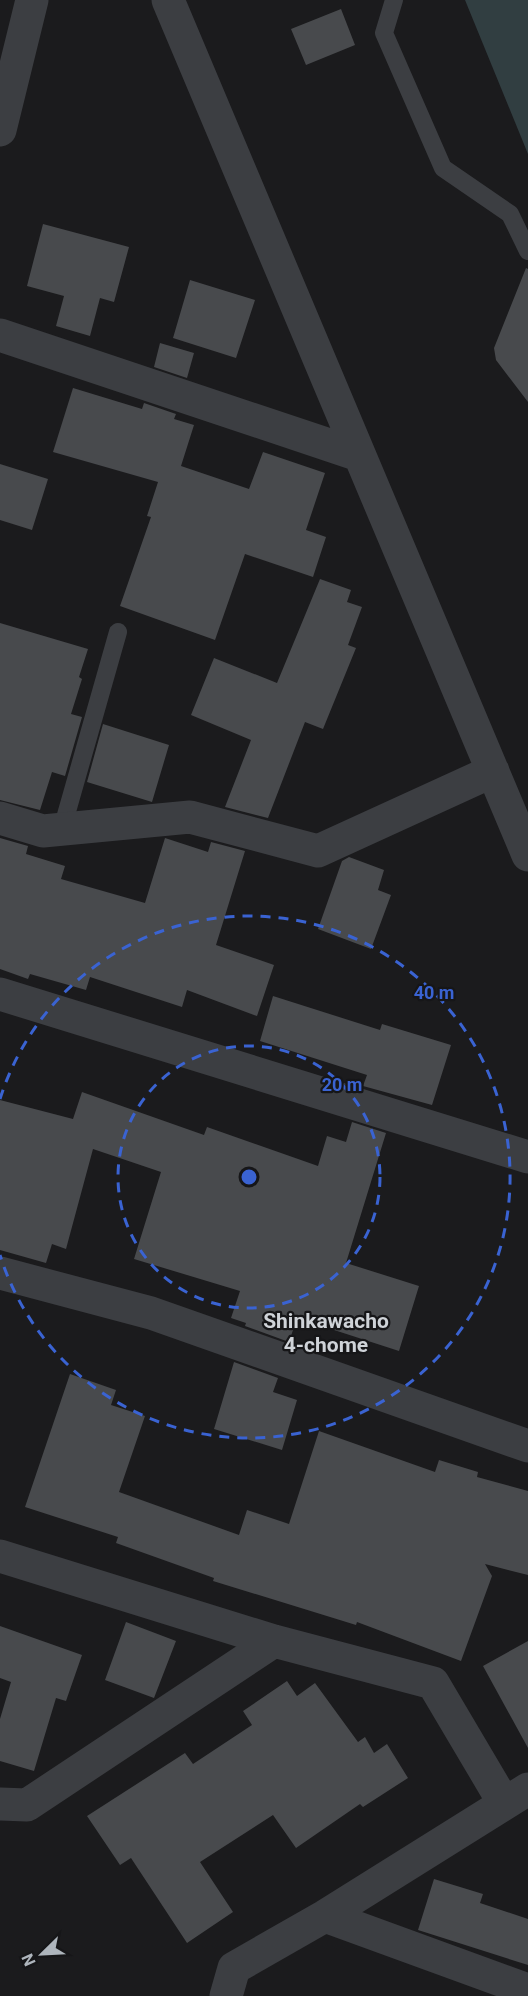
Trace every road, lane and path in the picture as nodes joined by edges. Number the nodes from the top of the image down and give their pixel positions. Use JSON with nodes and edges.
{"nodes":[{"id":1,"x":32,"y":0,"type":"edge"},
{"id":2,"x":168,"y":0,"type":"edge"},
{"id":3,"x":394,"y":0,"type":"edge"},
{"id":4,"x":0,"y":130,"type":"edge"},
{"id":5,"x":528,"y":251,"type":"edge"},
{"id":6,"x":0,"y":335,"type":"edge"},
{"id":7,"x":359,"y":455,"type":"junction"},
{"id":8,"x":118,"y":632,"type":"dead end"},
{"id":9,"x":493,"y":771,"type":"junction"},
{"id":10,"x":0,"y":818,"type":"edge"},
{"id":11,"x":62,"y":829,"type":"junction"},
{"id":12,"x":528,"y":855,"type":"edge"},
{"id":13,"x":0,"y":994,"type":"edge"},
{"id":14,"x":528,"y":1157,"type":"edge"},
{"id":15,"x":0,"y":1273,"type":"edge"},
{"id":16,"x":528,"y":1446,"type":"edge"},
{"id":17,"x":0,"y":1556,"type":"edge"},
{"id":18,"x":274,"y":1641,"type":"junction"},
{"id":19,"x":516,"y":1796,"type":"edge"},
{"id":20,"x":0,"y":1804,"type":"edge"},
{"id":21,"x":325,"y":1916,"type":"junction"},
{"id":22,"x":524,"y":1992,"type":"edge"},
{"id":23,"x":226,"y":1996,"type":"edge"}],
"edges":[{"from":1,"to":4,"type":"street"},
{"from":2,"to":7,"type":"street"},
{"from":3,"to":5,"type":"lane"},
{"from":6,"to":7,"type":"street"},
{"from":7,"to":9,"type":"street"},
{"from":8,"to":11,"type":"lane"},
{"from":9,"to":11,"type":"street"},
{"from":9,"to":12,"type":"street"},
{"from":10,"to":11,"type":"street"},
{"from":13,"to":14,"type":"street"},
{"from":15,"to":16,"type":"street"},
{"from":17,"to":18,"type":"street"},
{"from":18,"to":19,"type":"street"},
{"from":18,"to":20,"type":"street"},
{"from":19,"to":21,"type":"street"},
{"from":21,"to":22,"type":"street"},
{"from":21,"to":23,"type":"street"}]}
